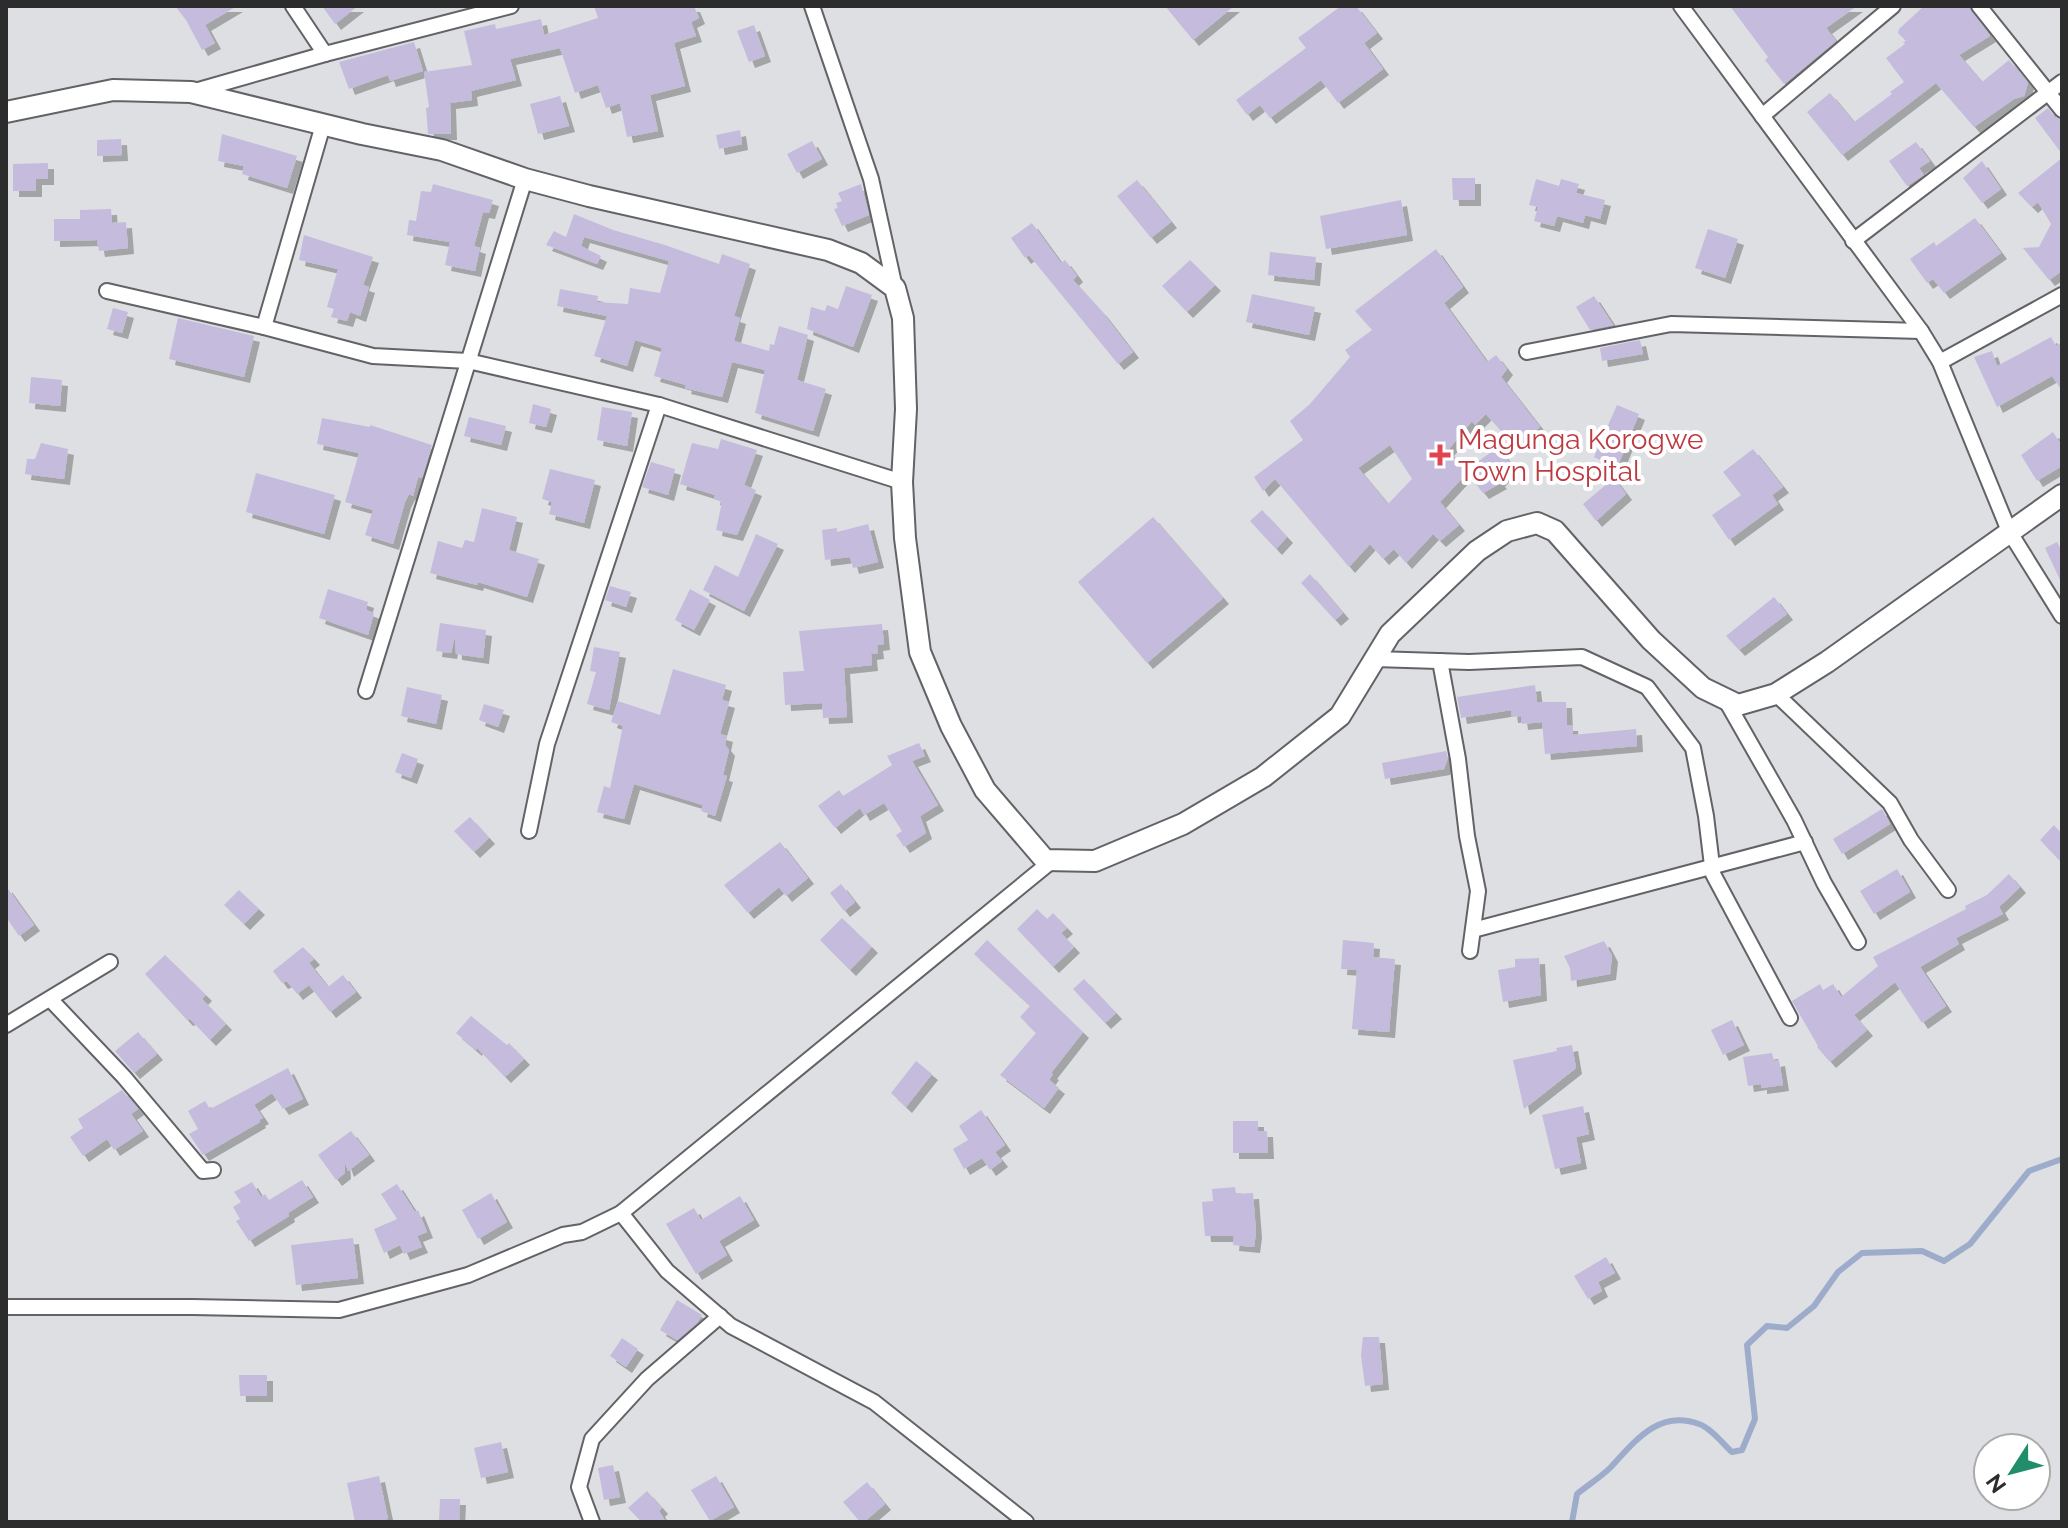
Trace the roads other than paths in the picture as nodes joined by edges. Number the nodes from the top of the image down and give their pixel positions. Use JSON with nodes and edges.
{"nodes":[{"id":1,"x":293,"y":6,"type":"edge"},
{"id":2,"x":511,"y":6,"type":"edge"},
{"id":3,"x":812,"y":6,"type":"edge"},
{"id":4,"x":1681,"y":6,"type":"edge"},
{"id":5,"x":1893,"y":6,"type":"edge"},
{"id":6,"x":1979,"y":6,"type":"edge"},
{"id":7,"x":494,"y":8,"type":"edge"},
{"id":8,"x":325,"y":54,"type":"junction"},
{"id":9,"x":2062,"y":82,"type":"edge"},
{"id":10,"x":191,"y":92,"type":"junction"},
{"id":11,"x":2047,"y":93,"type":"junction"},
{"id":12,"x":2062,"y":110,"type":"edge"},
{"id":13,"x":6,"y":112,"type":"edge"},
{"id":14,"x":1762,"y":116,"type":"junction"},
{"id":15,"x":323,"y":125,"type":"junction"},
{"id":16,"x":525,"y":179,"type":"junction"},
{"id":17,"x":1853,"y":241,"type":"junction"},
{"id":18,"x":895,"y":288,"type":"junction"},
{"id":19,"x":107,"y":291,"type":"dead end"},
{"id":20,"x":2062,"y":295,"type":"edge"},
{"id":21,"x":264,"y":327,"type":"junction"},
{"id":22,"x":1921,"y":331,"type":"junction"},
{"id":23,"x":1527,"y":352,"type":"dead end"},
{"id":24,"x":468,"y":361,"type":"junction"},
{"id":25,"x":1940,"y":362,"type":"junction"},
{"id":26,"x":659,"y":405,"type":"junction"},
{"id":27,"x":902,"y":482,"type":"junction"},
{"id":28,"x":2062,"y":495,"type":"edge"},
{"id":29,"x":2009,"y":531,"type":"junction"},
{"id":30,"x":2062,"y":616,"type":"edge"},
{"id":31,"x":1375,"y":659,"type":"junction"},
{"id":32,"x":1440,"y":661,"type":"junction"},
{"id":33,"x":366,"y":691,"type":"dead end"},
{"id":34,"x":1776,"y":694,"type":"junction"},
{"id":35,"x":1725,"y":699,"type":"junction"},
{"id":36,"x":529,"y":831,"type":"dead end"},
{"id":37,"x":1805,"y":842,"type":"junction"},
{"id":38,"x":1045,"y":860,"type":"junction"},
{"id":39,"x":1712,"y":868,"type":"junction"},
{"id":40,"x":1948,"y":890,"type":"dead end"},
{"id":41,"x":1473,"y":930,"type":"junction"},
{"id":42,"x":1858,"y":942,"type":"dead end"},
{"id":43,"x":1470,"y":951,"type":"dead end"},
{"id":44,"x":110,"y":962,"type":"dead end"},
{"id":45,"x":50,"y":999,"type":"junction"},
{"id":46,"x":1790,"y":1018,"type":"dead end"},
{"id":47,"x":6,"y":1025,"type":"edge"},
{"id":48,"x":213,"y":1170,"type":"dead end"},
{"id":49,"x":621,"y":1213,"type":"junction"},
{"id":50,"x":6,"y":1307,"type":"edge"},
{"id":51,"x":720,"y":1316,"type":"junction"},
{"id":52,"x":592,"y":1522,"type":"edge"},
{"id":53,"x":1026,"y":1522,"type":"edge"}],
"edges":[{"from":1,"to":8,"type":"street"},
{"from":2,"to":7,"type":"street"},
{"from":3,"to":18,"type":"street"},
{"from":4,"to":14,"type":"street"},
{"from":5,"to":14,"type":"street"},
{"from":6,"to":11,"type":"street"},
{"from":7,"to":8,"type":"street"},
{"from":8,"to":10,"type":"street"},
{"from":9,"to":11,"type":"street"},
{"from":10,"to":13,"type":"street"},
{"from":10,"to":15,"type":"street"},
{"from":11,"to":12,"type":"street"},
{"from":11,"to":17,"type":"street"},
{"from":14,"to":17,"type":"street"},
{"from":15,"to":16,"type":"street"},
{"from":15,"to":21,"type":"street"},
{"from":16,"to":18,"type":"street"},
{"from":16,"to":24,"type":"street"},
{"from":17,"to":22,"type":"street"},
{"from":18,"to":27,"type":"street"},
{"from":19,"to":21,"type":"street"},
{"from":20,"to":25,"type":"street"},
{"from":21,"to":24,"type":"street"},
{"from":22,"to":23,"type":"street"},
{"from":22,"to":25,"type":"street"},
{"from":24,"to":26,"type":"street"},
{"from":24,"to":33,"type":"street"},
{"from":25,"to":29,"type":"street"},
{"from":26,"to":27,"type":"street"},
{"from":26,"to":36,"type":"street"},
{"from":27,"to":38,"type":"street"},
{"from":28,"to":29,"type":"street"},
{"from":29,"to":30,"type":"street"},
{"from":29,"to":34,"type":"street"},
{"from":31,"to":32,"type":"street"},
{"from":31,"to":35,"type":"street"},
{"from":31,"to":38,"type":"street"},
{"from":32,"to":39,"type":"street"},
{"from":32,"to":41,"type":"street"},
{"from":34,"to":35,"type":"street"},
{"from":34,"to":40,"type":"street"},
{"from":35,"to":37,"type":"street"},
{"from":37,"to":39,"type":"street"},
{"from":37,"to":42,"type":"street"},
{"from":38,"to":49,"type":"street"},
{"from":39,"to":41,"type":"street"},
{"from":39,"to":46,"type":"street"},
{"from":41,"to":43,"type":"street"},
{"from":44,"to":45,"type":"street"},
{"from":45,"to":47,"type":"street"},
{"from":45,"to":48,"type":"street"},
{"from":49,"to":50,"type":"street"},
{"from":49,"to":51,"type":"street"},
{"from":51,"to":52,"type":"street"},
{"from":51,"to":53,"type":"street"}]}
